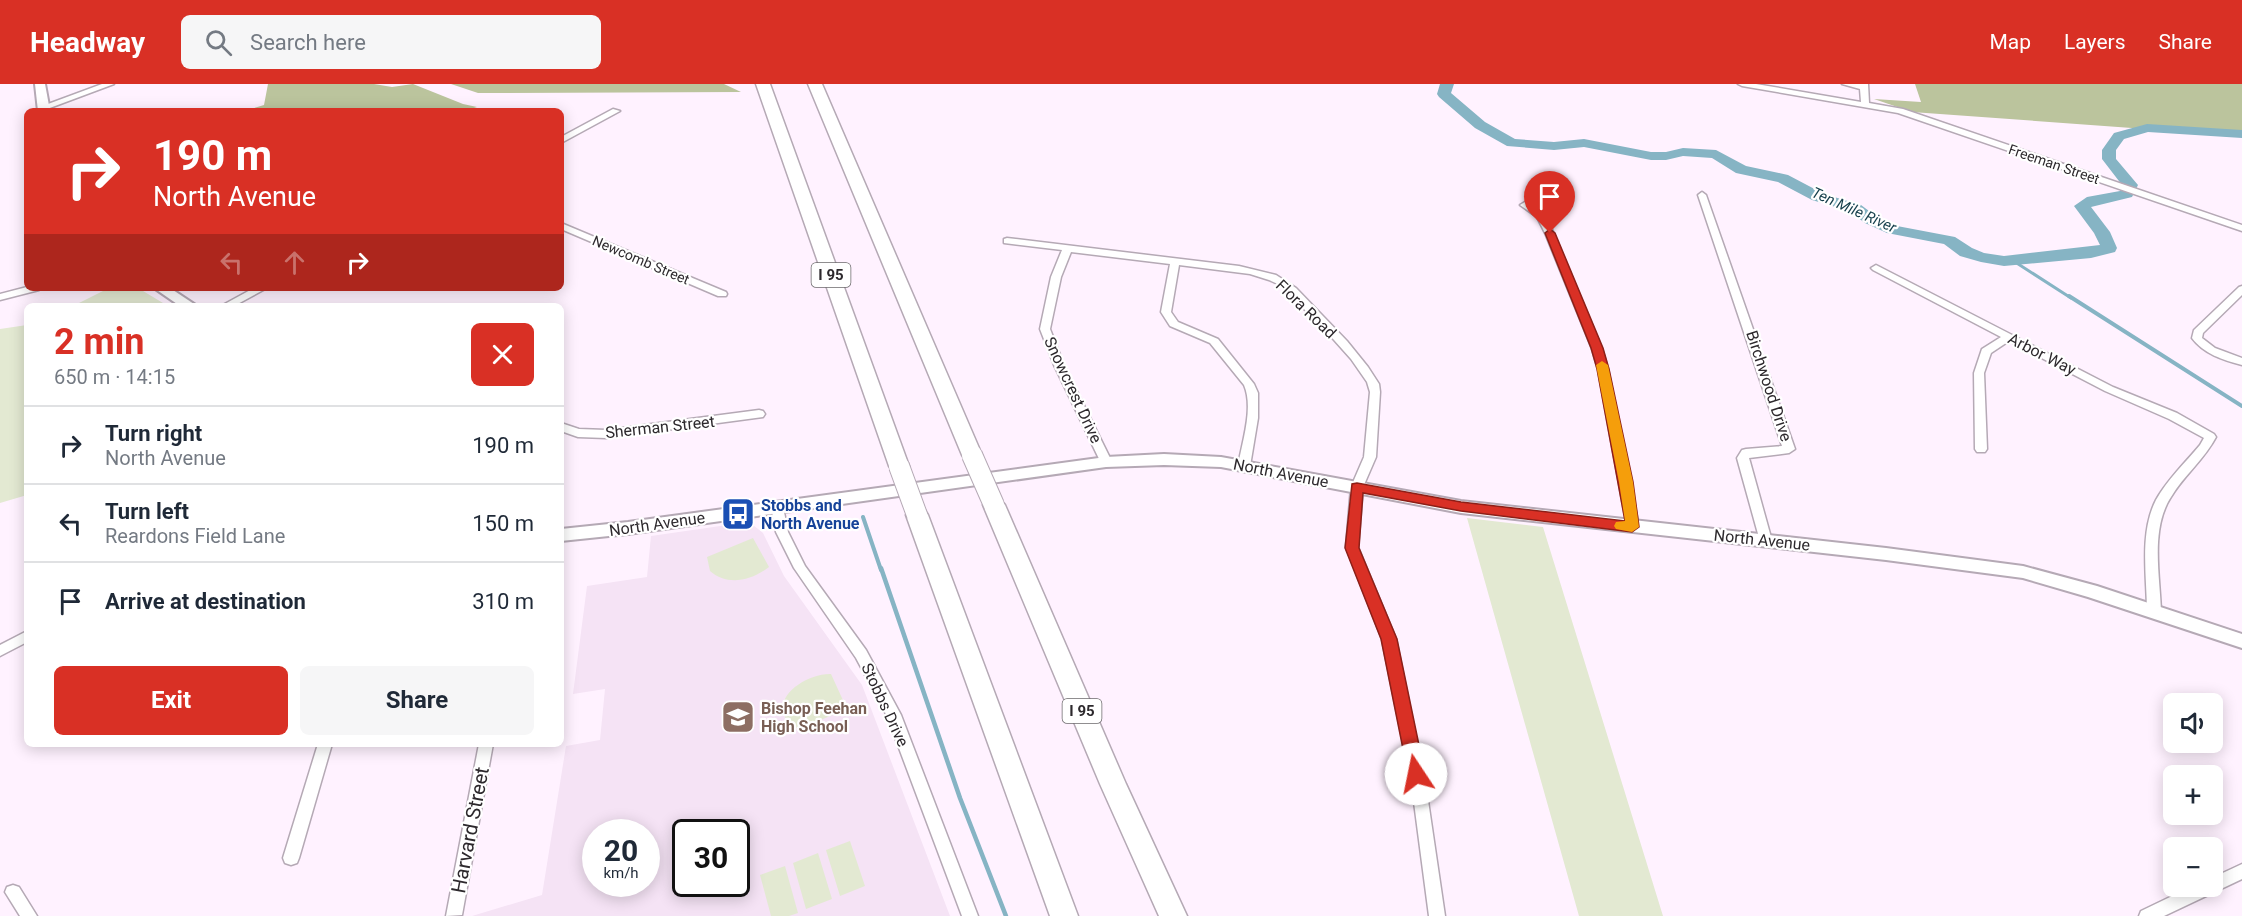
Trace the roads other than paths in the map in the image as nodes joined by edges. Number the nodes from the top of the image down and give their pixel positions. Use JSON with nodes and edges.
{"nodes":[{"id":1,"x":40,"y":84,"type":"edge"},
{"id":2,"x":110,"y":84,"type":"edge"},
{"id":3,"x":763,"y":84,"type":"edge"},
{"id":4,"x":815,"y":84,"type":"edge"},
{"id":5,"x":827,"y":84,"type":"edge"},
{"id":6,"x":1742,"y":84,"type":"edge"},
{"id":7,"x":1846,"y":84,"type":"edge"},
{"id":8,"x":1864,"y":86,"type":"edge"},
{"id":9,"x":1865,"y":104,"type":"junction"},
{"id":10,"x":44,"y":108,"type":"edge"},
{"id":11,"x":47,"y":108,"type":"edge"},
{"id":12,"x":616,"y":111,"type":"dead end"},
{"id":13,"x":829,"y":118,"type":"junction"},
{"id":14,"x":564,"y":138,"type":"edge"},
{"id":15,"x":1702,"y":195,"type":"dead end"},
{"id":16,"x":1526,"y":205,"type":"dead end"},
{"id":17,"x":564,"y":227,"type":"edge"},
{"id":18,"x":2242,"y":228,"type":"edge"},
{"id":19,"x":1007,"y":241,"type":"dead end"},
{"id":20,"x":1068,"y":248,"type":"junction"},
{"id":21,"x":1175,"y":262,"type":"junction"},
{"id":22,"x":1876,"y":268,"type":"dead end"},
{"id":23,"x":24,"y":291,"type":"edge"},
{"id":24,"x":166,"y":291,"type":"edge"},
{"id":25,"x":256,"y":291,"type":"edge"},
{"id":26,"x":2241,"y":293,"type":"edge"},
{"id":27,"x":722,"y":294,"type":"dead end"},
{"id":28,"x":0,"y":297,"type":"edge"},
{"id":29,"x":185,"y":303,"type":"edge"},
{"id":30,"x":232,"y":303,"type":"edge"},
{"id":31,"x":2009,"y":337,"type":"junction"},
{"id":32,"x":2242,"y":362,"type":"edge"},
{"id":33,"x":759,"y":414,"type":"dead end"},
{"id":34,"x":564,"y":428,"type":"edge"},
{"id":35,"x":1980,"y":448,"type":"dead end"},
{"id":36,"x":1106,"y":462,"type":"junction"},
{"id":37,"x":1244,"y":466,"type":"junction"},
{"id":38,"x":1357,"y":487,"type":"junction"},
{"id":39,"x":777,"y":507,"type":"junction"},
{"id":40,"x":1632,"y":527,"type":"junction"},
{"id":41,"x":564,"y":535,"type":"edge"},
{"id":42,"x":1766,"y":541,"type":"junction"},
{"id":43,"x":2154,"y":612,"type":"junction"},
{"id":44,"x":24,"y":638,"type":"edge"},
{"id":45,"x":2242,"y":641,"type":"edge"},
{"id":46,"x":0,"y":651,"type":"edge"},
{"id":47,"x":324,"y":747,"type":"edge"},
{"id":48,"x":485,"y":747,"type":"edge"},
{"id":49,"x":291,"y":858,"type":"dead end"},
{"id":50,"x":2242,"y":871,"type":"edge"},
{"id":51,"x":2223,"y":880,"type":"edge"},
{"id":52,"x":14,"y":892,"type":"dead end"},
{"id":53,"x":2188,"y":897,"type":"edge"},
{"id":54,"x":454,"y":915,"type":"edge"},
{"id":55,"x":29,"y":916,"type":"edge"},
{"id":56,"x":970,"y":916,"type":"edge"},
{"id":57,"x":1064,"y":916,"type":"edge"},
{"id":58,"x":1173,"y":916,"type":"edge"},
{"id":59,"x":1437,"y":916,"type":"edge"},
{"id":60,"x":2147,"y":916,"type":"edge"}],
"edges":[{"from":1,"to":10,"type":"main road"},
{"from":2,"to":11,"type":"street"},
{"from":3,"to":57,"type":"highway","number":"I 95","bridge":true},
{"from":4,"to":13,"type":"highway","number":"I 95"},
{"from":5,"to":13,"type":"highway"},
{"from":6,"to":9,"type":"street","name":"Freeman Street"},
{"from":7,"to":8,"type":"street"},
{"from":8,"to":9,"type":"street"},
{"from":9,"to":18,"type":"street","name":"Freeman Street"},
{"from":12,"to":14,"type":"street"},
{"from":13,"to":58,"type":"highway","number":"I 95","bridge":true},
{"from":15,"to":42,"type":"street","name":"Birchwood Drive"},
{"from":16,"to":40,"type":"street"},
{"from":17,"to":27,"type":"street","name":"Newcomb Street"},
{"from":19,"to":20,"type":"street","name":"Flora Road"},
{"from":20,"to":21,"type":"street","name":"Flora Road"},
{"from":20,"to":36,"type":"street","name":"Snowcrest Drive"},
{"from":21,"to":37,"type":"street"},
{"from":21,"to":38,"type":"street","name":"Flora Road"},
{"from":22,"to":31,"type":"street","name":"Arbor Way"},
{"from":23,"to":28,"type":"street"},
{"from":24,"to":29,"type":"main road"},
{"from":25,"to":30,"type":"street"},
{"from":26,"to":32,"type":"street"},
{"from":31,"to":35,"type":"street"},
{"from":31,"to":43,"type":"street","name":"Arbor Way"},
{"from":33,"to":34,"type":"street","name":"Sherman Street"},
{"from":36,"to":37,"type":"main road","name":"North Avenue"},
{"from":36,"to":39,"type":"main road","name":"North Avenue"},
{"from":37,"to":38,"type":"main road","name":"North Avenue"},
{"from":38,"to":40,"type":"main road","name":"North Avenue"},
{"from":38,"to":59,"type":"street","name":"Flora Road"},
{"from":39,"to":41,"type":"main road","name":"North Avenue"},
{"from":39,"to":56,"type":"street","name":"Stobbs Drive"},
{"from":40,"to":42,"type":"main road","name":"North Avenue"},
{"from":42,"to":43,"type":"main road","name":"North Avenue"},
{"from":43,"to":45,"type":"main road","name":"North Avenue"},
{"from":44,"to":46,"type":"street"},
{"from":47,"to":49,"type":"street"},
{"from":48,"to":54,"type":"street","name":"Harvard Street"},
{"from":50,"to":51,"type":"street"},
{"from":52,"to":55,"type":"street"},
{"from":53,"to":60,"type":"street"}]}
